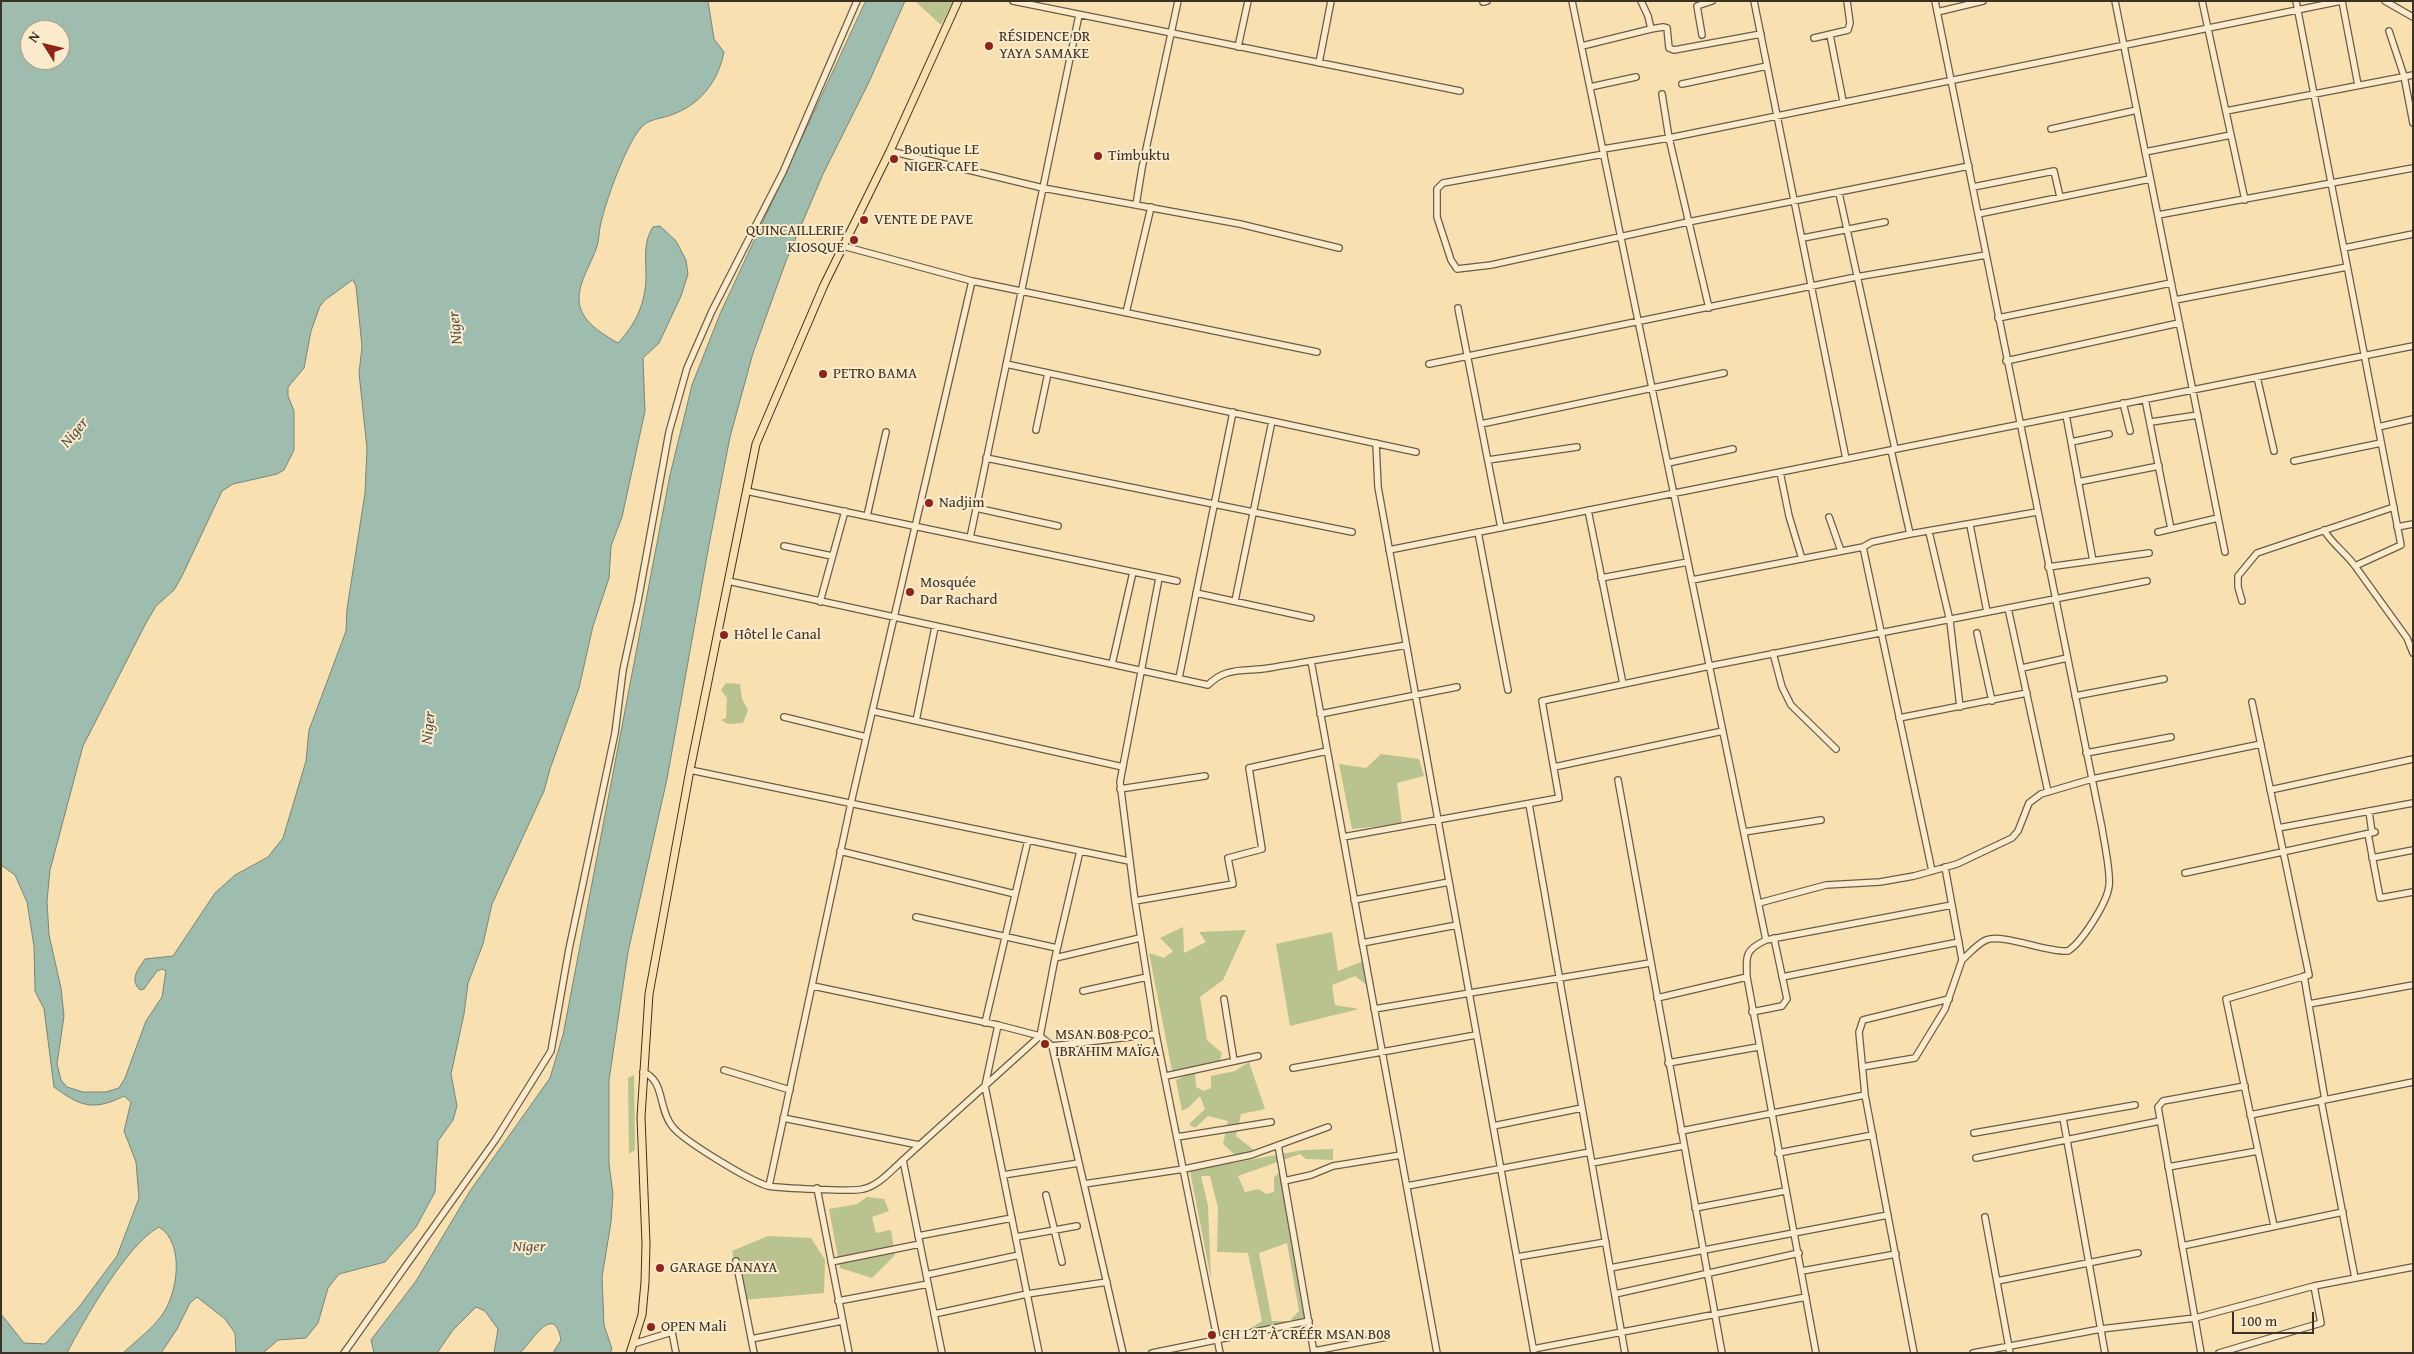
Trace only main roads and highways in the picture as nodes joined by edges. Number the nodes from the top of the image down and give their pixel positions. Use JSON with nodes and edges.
{"nodes":[{"id":1,"x":958,"y":1,"type":"edge"},
{"id":2,"x":630,"y":1353,"type":"edge"}],
"edges":[{"from":1,"to":2,"type":"main road"}]}
